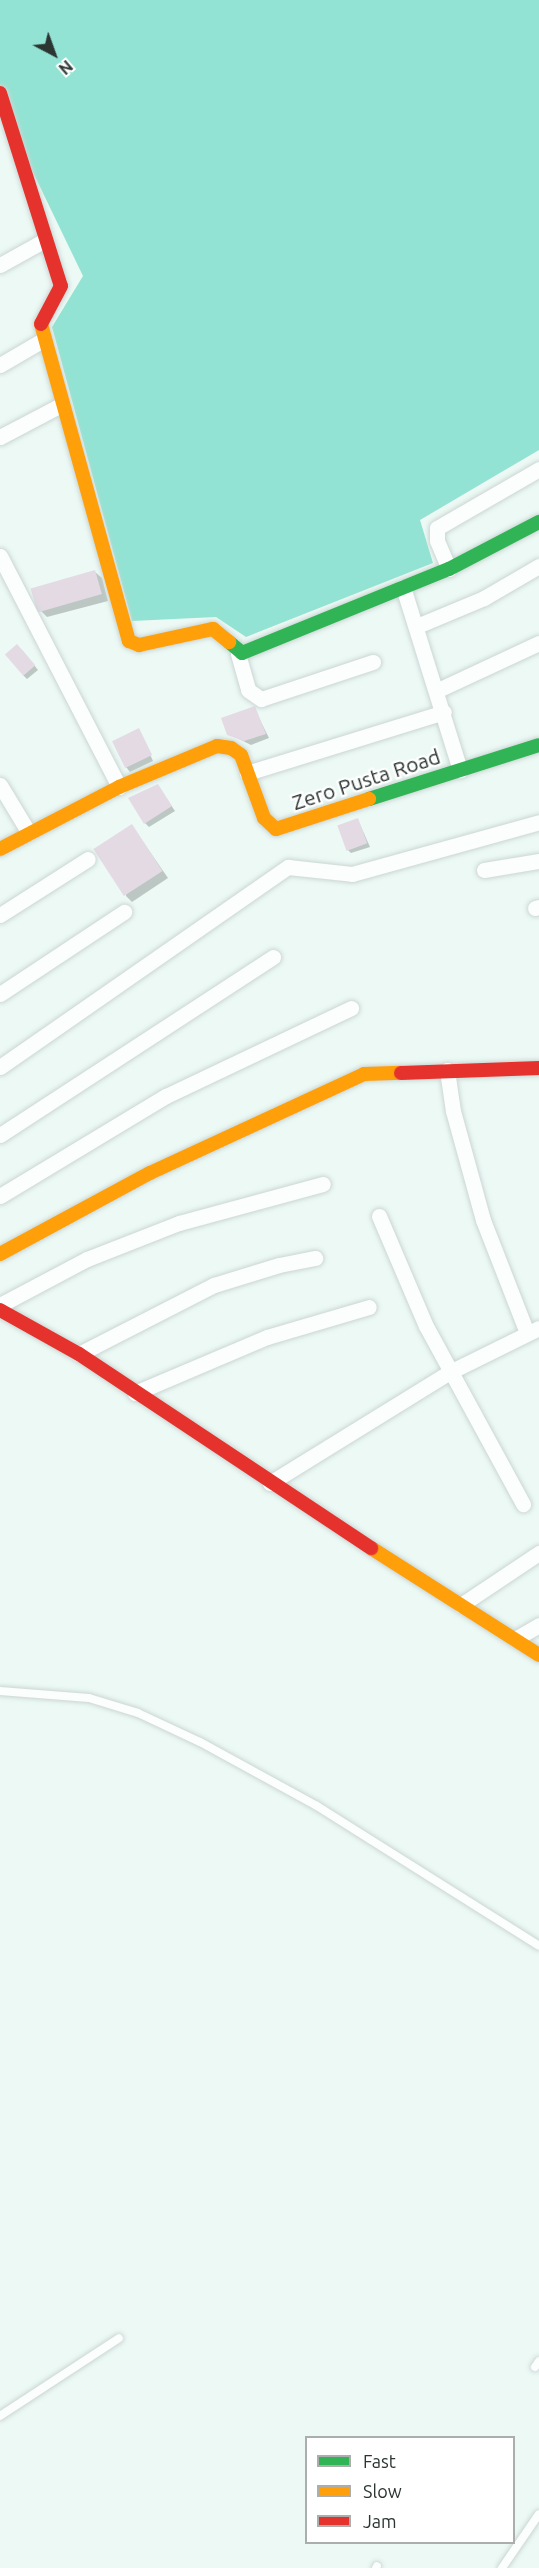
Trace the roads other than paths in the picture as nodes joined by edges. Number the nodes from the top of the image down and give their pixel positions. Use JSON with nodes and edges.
{"nodes":[{"id":1,"x":1,"y":98,"type":"edge"},
{"id":2,"x":45,"y":240,"type":"junction"},
{"id":3,"x":0,"y":265,"type":"edge"},
{"id":4,"x":44,"y":340,"type":"junction"},
{"id":5,"x":0,"y":365,"type":"edge"},
{"id":6,"x":62,"y":405,"type":"junction"},
{"id":7,"x":0,"y":437,"type":"edge"},
{"id":8,"x":539,"y":469,"type":"edge"},
{"id":9,"x":539,"y":522,"type":"edge"},
{"id":10,"x":1,"y":560,"type":"edge"},
{"id":11,"x":539,"y":566,"type":"edge"},
{"id":12,"x":450,"y":569,"type":"junction"},
{"id":13,"x":403,"y":588,"type":"junction"},
{"id":14,"x":417,"y":626,"type":"junction"},
{"id":15,"x":539,"y":643,"type":"edge"},
{"id":16,"x":238,"y":654,"type":"junction"},
{"id":17,"x":373,"y":662,"type":"dead end"},
{"id":18,"x":438,"y":690,"type":"junction"},
{"id":19,"x":444,"y":712,"type":"junction"},
{"id":20,"x":539,"y":745,"type":"edge"},
{"id":21,"x":460,"y":770,"type":"junction"},
{"id":22,"x":247,"y":773,"type":"junction"},
{"id":23,"x":0,"y":785,"type":"edge"},
{"id":24,"x":119,"y":787,"type":"junction"},
{"id":25,"x":539,"y":822,"type":"edge"},
{"id":26,"x":29,"y":833,"type":"junction"},
{"id":27,"x":0,"y":849,"type":"edge"},
{"id":28,"x":88,"y":859,"type":"dead end"},
{"id":29,"x":539,"y":861,"type":"edge"},
{"id":30,"x":484,"y":870,"type":"dead end"},
{"id":31,"x":124,"y":912,"type":"dead end"},
{"id":32,"x":0,"y":915,"type":"edge"},
{"id":33,"x":273,"y":957,"type":"dead end"},
{"id":34,"x":0,"y":994,"type":"edge"},
{"id":35,"x":351,"y":1008,"type":"dead end"},
{"id":36,"x":0,"y":1067,"type":"edge"},
{"id":37,"x":539,"y":1068,"type":"edge"},
{"id":38,"x":447,"y":1070,"type":"junction"},
{"id":39,"x":0,"y":1135,"type":"edge"},
{"id":40,"x":323,"y":1184,"type":"dead end"},
{"id":41,"x":0,"y":1196,"type":"edge"},
{"id":42,"x":379,"y":1216,"type":"dead end"},
{"id":43,"x":0,"y":1254,"type":"edge"},
{"id":44,"x":315,"y":1258,"type":"dead end"},
{"id":45,"x":0,"y":1305,"type":"edge"},
{"id":46,"x":369,"y":1307,"type":"dead end"},
{"id":47,"x":0,"y":1310,"type":"edge"},
{"id":48,"x":533,"y":1331,"type":"edge"},
{"id":49,"x":79,"y":1354,"type":"junction"},
{"id":50,"x":450,"y":1372,"type":"junction"},
{"id":51,"x":135,"y":1393,"type":"junction"},
{"id":52,"x":270,"y":1483,"type":"junction"},
{"id":53,"x":523,"y":1504,"type":"dead end"},
{"id":54,"x":539,"y":1553,"type":"edge"},
{"id":55,"x":461,"y":1605,"type":"junction"},
{"id":56,"x":539,"y":1625,"type":"edge"},
{"id":57,"x":515,"y":1640,"type":"junction"},
{"id":58,"x":539,"y":1655,"type":"edge"},
{"id":59,"x":0,"y":1691,"type":"edge"},
{"id":60,"x":539,"y":1946,"type":"edge"},
{"id":61,"x":119,"y":2338,"type":"dead end"},
{"id":62,"x":0,"y":2416,"type":"edge"},
{"id":63,"x":539,"y":2514,"type":"edge"},
{"id":64,"x":502,"y":2568,"type":"edge"}],
"edges":[{"from":1,"to":2,"type":"street"},
{"from":2,"to":3,"type":"street"},
{"from":2,"to":4,"type":"street"},
{"from":4,"to":5,"type":"street"},
{"from":4,"to":6,"type":"street"},
{"from":6,"to":7,"type":"street"},
{"from":6,"to":16,"type":"street"},
{"from":8,"to":12,"type":"street"},
{"from":9,"to":12,"type":"street"},
{"from":10,"to":24,"type":"street"},
{"from":11,"to":14,"type":"street"},
{"from":12,"to":13,"type":"street"},
{"from":13,"to":14,"type":"street"},
{"from":13,"to":16,"type":"street"},
{"from":14,"to":18,"type":"street"},
{"from":15,"to":18,"type":"street"},
{"from":16,"to":17,"type":"street"},
{"from":18,"to":19,"type":"street"},
{"from":19,"to":21,"type":"street"},
{"from":19,"to":22,"type":"street"},
{"from":20,"to":21,"type":"street"},
{"from":21,"to":22,"type":"street","name":"Zero Pusta Road"},
{"from":22,"to":24,"type":"street"},
{"from":23,"to":26,"type":"street"},
{"from":24,"to":26,"type":"street"},
{"from":25,"to":36,"type":"street"},
{"from":26,"to":27,"type":"street"},
{"from":28,"to":32,"type":"street"},
{"from":29,"to":30,"type":"street"},
{"from":31,"to":34,"type":"street"},
{"from":33,"to":39,"type":"street"},
{"from":35,"to":41,"type":"street"},
{"from":37,"to":38,"type":"street"},
{"from":38,"to":43,"type":"street"},
{"from":38,"to":48,"type":"street"},
{"from":40,"to":45,"type":"street"},
{"from":42,"to":50,"type":"street"},
{"from":44,"to":49,"type":"street"},
{"from":46,"to":51,"type":"street"},
{"from":47,"to":49,"type":"street"},
{"from":48,"to":50,"type":"street"},
{"from":49,"to":51,"type":"street"},
{"from":50,"to":52,"type":"street"},
{"from":50,"to":53,"type":"street"},
{"from":51,"to":52,"type":"street"},
{"from":52,"to":55,"type":"street"},
{"from":54,"to":55,"type":"street"},
{"from":55,"to":57,"type":"street"},
{"from":56,"to":57,"type":"street"},
{"from":57,"to":58,"type":"street"},
{"from":59,"to":60,"type":"lane"},
{"from":61,"to":62,"type":"lane"},
{"from":63,"to":64,"type":"lane"}]}
